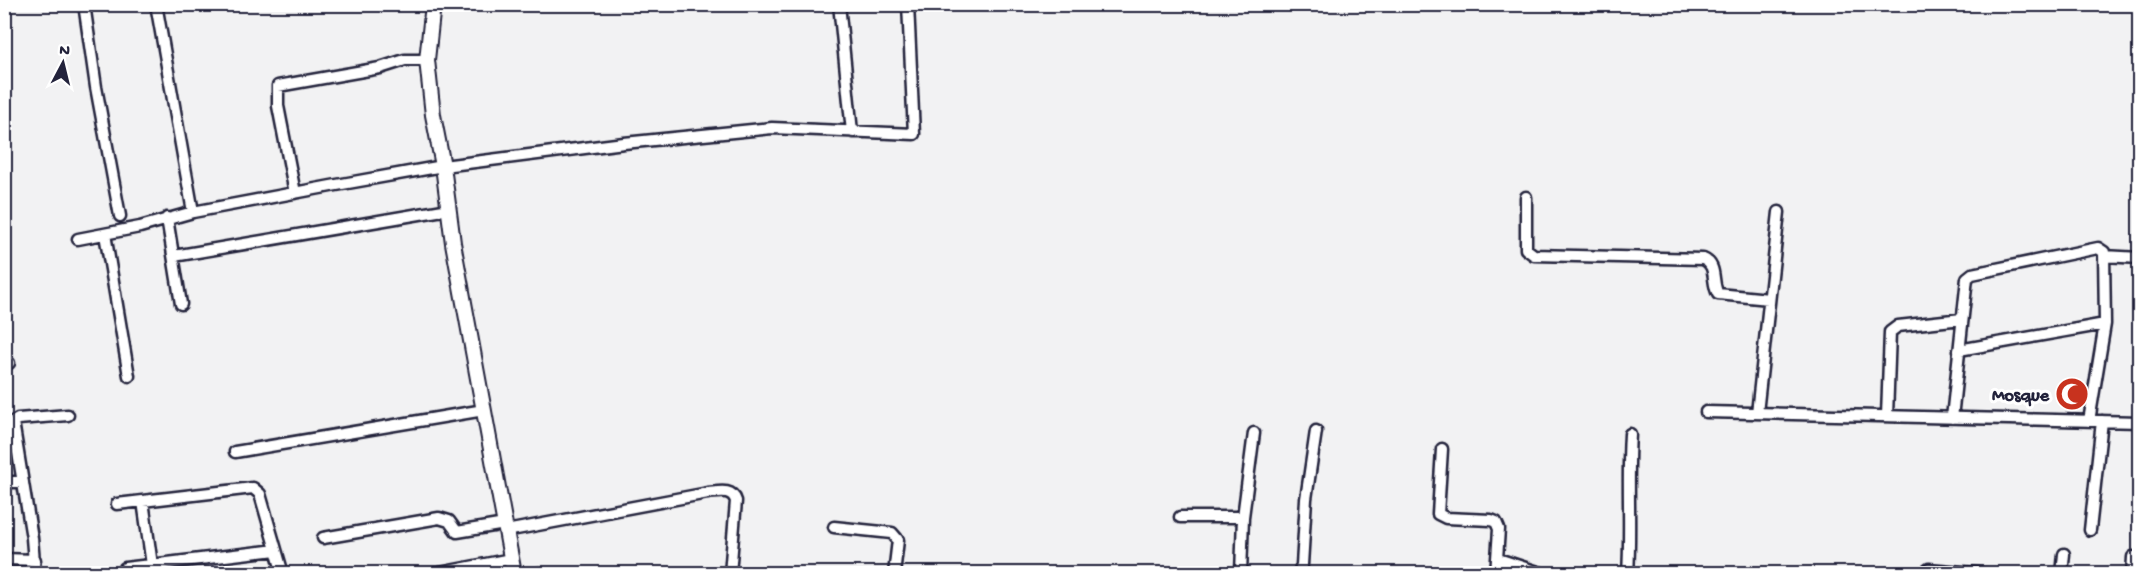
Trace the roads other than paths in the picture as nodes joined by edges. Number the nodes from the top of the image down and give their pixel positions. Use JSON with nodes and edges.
{"nodes":[{"id":1,"x":84,"y":4,"type":"edge"},
{"id":2,"x":156,"y":4,"type":"edge"},
{"id":3,"x":433,"y":4,"type":"edge"},
{"id":4,"x":839,"y":4,"type":"edge"},
{"id":5,"x":909,"y":4,"type":"edge"},
{"id":6,"x":427,"y":60,"type":"junction"},
{"id":7,"x":852,"y":132,"type":"junction"},
{"id":8,"x":443,"y":166,"type":"junction"},
{"id":9,"x":296,"y":193,"type":"junction"},
{"id":10,"x":1526,"y":197,"type":"dead end"},
{"id":11,"x":449,"y":209,"type":"junction"},
{"id":12,"x":193,"y":212,"type":"junction"},
{"id":13,"x":1779,"y":212,"type":"dead end"},
{"id":14,"x":120,"y":216,"type":"dead end"},
{"id":15,"x":168,"y":218,"type":"junction"},
{"id":16,"x":105,"y":234,"type":"junction"},
{"id":17,"x":78,"y":239,"type":"dead end"},
{"id":18,"x":174,"y":256,"type":"junction"},
{"id":19,"x":2104,"y":256,"type":"junction"},
{"id":20,"x":2139,"y":258,"type":"edge"},
{"id":21,"x":1770,"y":299,"type":"junction"},
{"id":22,"x":182,"y":304,"type":"dead end"},
{"id":23,"x":1962,"y":319,"type":"junction"},
{"id":24,"x":2104,"y":324,"type":"junction"},
{"id":25,"x":1959,"y":350,"type":"junction"},
{"id":26,"x":129,"y":376,"type":"dead end"},
{"id":27,"x":484,"y":410,"type":"junction"},
{"id":28,"x":1706,"y":412,"type":"dead end"},
{"id":29,"x":1757,"y":413,"type":"junction"},
{"id":30,"x":68,"y":414,"type":"dead end"},
{"id":31,"x":1887,"y":416,"type":"junction"},
{"id":32,"x":1952,"y":418,"type":"junction"},
{"id":33,"x":2089,"y":421,"type":"junction"},
{"id":34,"x":2102,"y":421,"type":"junction"},
{"id":35,"x":2139,"y":422,"type":"edge"},
{"id":36,"x":1316,"y":430,"type":"dead end"},
{"id":37,"x":1254,"y":433,"type":"dead end"},
{"id":38,"x":1630,"y":434,"type":"dead end"},
{"id":39,"x":1442,"y":449,"type":"dead end"},
{"id":40,"x":235,"y":452,"type":"dead end"},
{"id":41,"x":4,"y":482,"type":"edge"},
{"id":42,"x":23,"y":482,"type":"junction"},
{"id":43,"x":143,"y":501,"type":"junction"},
{"id":44,"x":117,"y":504,"type":"dead end"},
{"id":45,"x":1180,"y":517,"type":"dead end"},
{"id":46,"x":1244,"y":517,"type":"junction"},
{"id":47,"x":834,"y":527,"type":"dead end"},
{"id":48,"x":506,"y":528,"type":"junction"},
{"id":49,"x":2090,"y":530,"type":"dead end"},
{"id":50,"x":323,"y":538,"type":"dead end"},
{"id":51,"x":276,"y":550,"type":"junction"},
{"id":52,"x":2064,"y":554,"type":"dead end"},
{"id":53,"x":2133,"y":557,"type":"dead end"},
{"id":54,"x":4,"y":559,"type":"edge"},
{"id":55,"x":511,"y":559,"type":"junction"},
{"id":56,"x":1498,"y":559,"type":"junction"},
{"id":57,"x":35,"y":560,"type":"junction"},
{"id":58,"x":152,"y":565,"type":"junction"},
{"id":59,"x":125,"y":568,"type":"dead end"},
{"id":60,"x":35,"y":573,"type":"edge"},
{"id":61,"x":283,"y":573,"type":"edge"},
{"id":62,"x":434,"y":573,"type":"edge"},
{"id":63,"x":514,"y":573,"type":"edge"},
{"id":64,"x":730,"y":573,"type":"edge"},
{"id":65,"x":894,"y":573,"type":"edge"},
{"id":66,"x":1241,"y":573,"type":"edge"},
{"id":67,"x":1298,"y":573,"type":"edge"},
{"id":68,"x":1496,"y":573,"type":"edge"},
{"id":69,"x":1544,"y":573,"type":"edge"},
{"id":70,"x":1628,"y":573,"type":"edge"},
{"id":71,"x":1922,"y":573,"type":"edge"},
{"id":72,"x":1986,"y":573,"type":"edge"},
{"id":73,"x":2062,"y":573,"type":"edge"},
{"id":74,"x":2132,"y":573,"type":"edge"}],
"edges":[{"from":1,"to":14,"type":"street"},
{"from":2,"to":12,"type":"street"},
{"from":3,"to":6,"type":"main road"},
{"from":4,"to":7,"type":"street"},
{"from":5,"to":7,"type":"street"},
{"from":6,"to":8,"type":"main road"},
{"from":6,"to":9,"type":"street"},
{"from":7,"to":8,"type":"street"},
{"from":8,"to":9,"type":"street"},
{"from":8,"to":11,"type":"main road"},
{"from":9,"to":12,"type":"street"},
{"from":10,"to":21,"type":"street"},
{"from":11,"to":18,"type":"street"},
{"from":11,"to":27,"type":"main road"},
{"from":12,"to":15,"type":"street"},
{"from":13,"to":21,"type":"street"},
{"from":15,"to":16,"type":"street"},
{"from":15,"to":18,"type":"street"},
{"from":16,"to":17,"type":"street"},
{"from":16,"to":26,"type":"street"},
{"from":18,"to":22,"type":"street"},
{"from":19,"to":20,"type":"street"},
{"from":19,"to":23,"type":"street"},
{"from":19,"to":24,"type":"street"},
{"from":21,"to":29,"type":"street"},
{"from":23,"to":25,"type":"street"},
{"from":23,"to":31,"type":"street"},
{"from":24,"to":25,"type":"street"},
{"from":24,"to":33,"type":"street"},
{"from":25,"to":32,"type":"street"},
{"from":27,"to":40,"type":"street"},
{"from":27,"to":48,"type":"main road"},
{"from":28,"to":29,"type":"street"},
{"from":29,"to":31,"type":"street"},
{"from":30,"to":42,"type":"street"},
{"from":31,"to":32,"type":"street"},
{"from":32,"to":33,"type":"street"},
{"from":33,"to":34,"type":"street"},
{"from":34,"to":35,"type":"street"},
{"from":34,"to":49,"type":"street"},
{"from":36,"to":67,"type":"street"},
{"from":37,"to":46,"type":"street"},
{"from":38,"to":70,"type":"street"},
{"from":39,"to":56,"type":"street"},
{"from":41,"to":42,"type":"street"},
{"from":42,"to":57,"type":"street"},
{"from":43,"to":44,"type":"street"},
{"from":43,"to":51,"type":"street"},
{"from":43,"to":58,"type":"street"},
{"from":45,"to":46,"type":"street"},
{"from":46,"to":66,"type":"street"},
{"from":47,"to":65,"type":"street"},
{"from":48,"to":50,"type":"street"},
{"from":48,"to":55,"type":"main road"},
{"from":48,"to":64,"type":"street"},
{"from":51,"to":58,"type":"street"},
{"from":51,"to":61,"type":"street"},
{"from":52,"to":73,"type":"street"},
{"from":53,"to":74,"type":"street"},
{"from":54,"to":57,"type":"street"},
{"from":55,"to":62,"type":"street"},
{"from":55,"to":63,"type":"main road"},
{"from":56,"to":68,"type":"street"},
{"from":56,"to":69,"type":"street"},
{"from":57,"to":60,"type":"street"},
{"from":58,"to":59,"type":"street"},
{"from":71,"to":72,"type":"street"}]}
